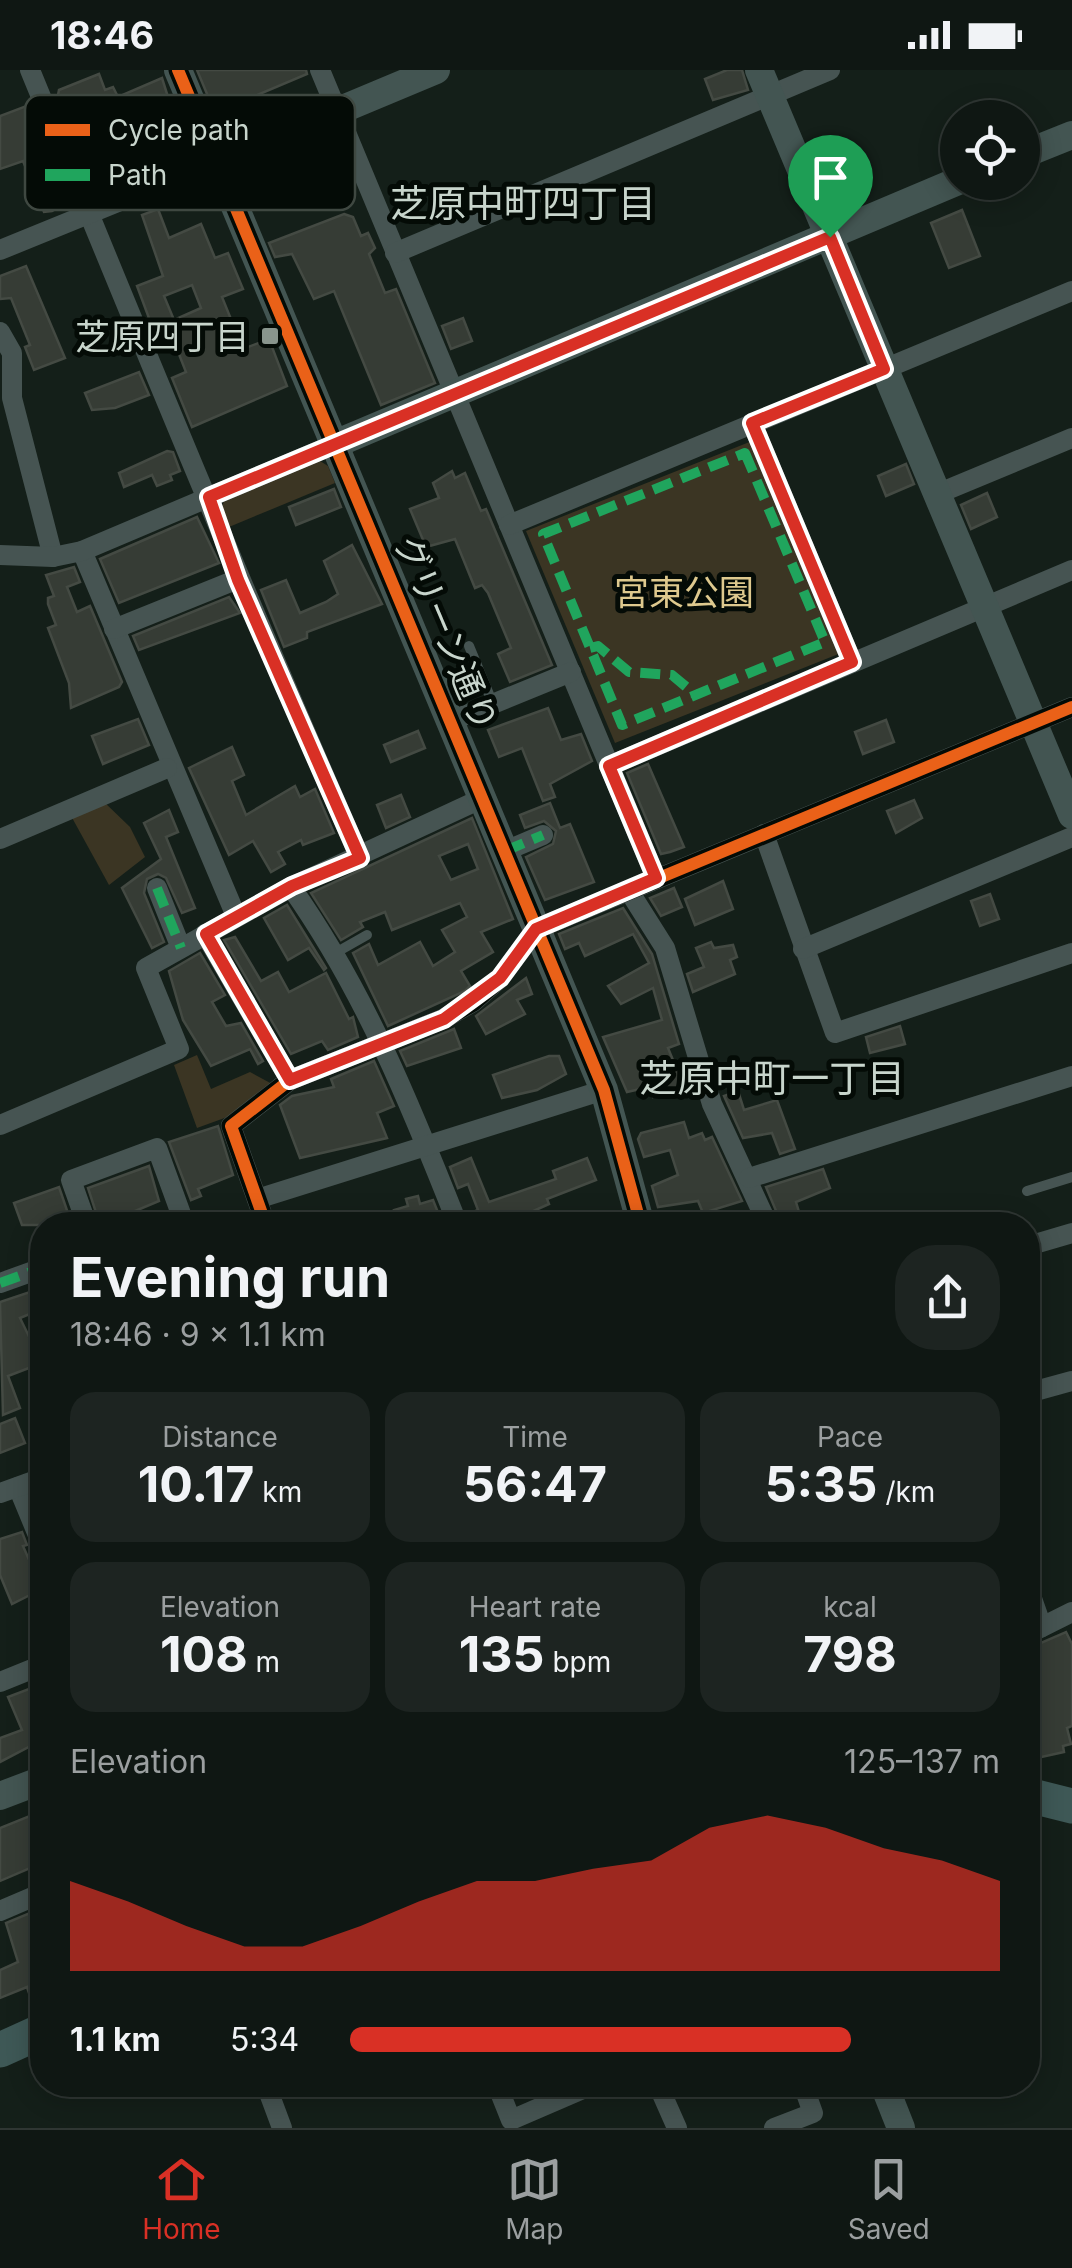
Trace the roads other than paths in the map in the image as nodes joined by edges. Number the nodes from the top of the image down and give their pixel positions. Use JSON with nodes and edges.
{"nodes":[{"id":1,"x":30,"y":70,"type":"edge"},
{"id":2,"x":178,"y":70,"type":"edge"},
{"id":3,"x":320,"y":70,"type":"edge"},
{"id":4,"x":436,"y":70,"type":"edge"},
{"id":5,"x":830,"y":70,"type":"edge"},
{"id":6,"x":764,"y":82,"type":"edge"},
{"id":7,"x":40,"y":95,"type":"edge"},
{"id":8,"x":188,"y":95,"type":"edge"},
{"id":9,"x":331,"y":95,"type":"edge"},
{"id":10,"x":355,"y":105,"type":"edge"},
{"id":11,"x":1072,"y":135,"type":"edge"},
{"id":12,"x":1040,"y":148,"type":"edge"},
{"id":13,"x":355,"y":154,"type":"edge"},
{"id":14,"x":940,"y":189,"type":"edge"},
{"id":15,"x":87,"y":210,"type":"edge"},
{"id":16,"x":96,"y":210,"type":"edge"},
{"id":17,"x":236,"y":210,"type":"edge"},
{"id":18,"x":88,"y":213,"type":"junction"},
{"id":19,"x":830,"y":237,"type":"junction"},
{"id":20,"x":0,"y":250,"type":"edge"},
{"id":21,"x":395,"y":253,"type":"junction"},
{"id":22,"x":1072,"y":292,"type":"edge"},
{"id":23,"x":0,"y":332,"type":"edge"},
{"id":24,"x":884,"y":369,"type":"junction"},
{"id":25,"x":455,"y":394,"type":"junction"},
{"id":26,"x":752,"y":423,"type":"junction"},
{"id":27,"x":1072,"y":438,"type":"edge"},
{"id":28,"x":335,"y":444,"type":"junction"},
{"id":29,"x":937,"y":494,"type":"junction"},
{"id":30,"x":209,"y":497,"type":"junction"},
{"id":31,"x":509,"y":525,"type":"junction"},
{"id":32,"x":82,"y":551,"type":"junction"},
{"id":33,"x":0,"y":554,"type":"edge"},
{"id":34,"x":53,"y":557,"type":"junction"},
{"id":35,"x":1072,"y":570,"type":"edge"},
{"id":36,"x":238,"y":580,"type":"junction"},
{"id":37,"x":984,"y":607,"type":"junction"},
{"id":38,"x":114,"y":629,"type":"junction"},
{"id":39,"x":470,"y":646,"type":"dead end"},
{"id":40,"x":852,"y":662,"type":"junction"},
{"id":41,"x":572,"y":672,"type":"junction"},
{"id":42,"x":493,"y":704,"type":"junction"},
{"id":43,"x":1072,"y":707,"type":"edge"},
{"id":44,"x":452,"y":721,"type":"junction"},
{"id":45,"x":1032,"y":724,"type":"junction"},
{"id":46,"x":609,"y":766,"type":"junction"},
{"id":47,"x":167,"y":768,"type":"dead end"},
{"id":48,"x":483,"y":798,"type":"junction"},
{"id":49,"x":1072,"y":816,"type":"edge"},
{"id":50,"x":764,"y":834,"type":"junction"},
{"id":51,"x":543,"y":835,"type":"dead end"},
{"id":52,"x":1072,"y":837,"type":"edge"},
{"id":53,"x":0,"y":839,"type":"edge"},
{"id":54,"x":505,"y":850,"type":"junction"},
{"id":55,"x":360,"y":858,"type":"junction"},
{"id":56,"x":656,"y":878,"type":"junction"},
{"id":57,"x":292,"y":886,"type":"junction"},
{"id":58,"x":158,"y":888,"type":"dead end"},
{"id":59,"x":629,"y":891,"type":"junction"},
{"id":60,"x":236,"y":916,"type":"junction"},
{"id":61,"x":536,"y":929,"type":"junction"},
{"id":62,"x":206,"y":934,"type":"junction"},
{"id":63,"x":367,"y":935,"type":"dead end"},
{"id":64,"x":181,"y":948,"type":"junction"},
{"id":65,"x":804,"y":949,"type":"junction"},
{"id":66,"x":337,"y":952,"type":"junction"},
{"id":67,"x":1072,"y":954,"type":"edge"},
{"id":68,"x":384,"y":1043,"type":"junction"},
{"id":69,"x":1072,"y":1076,"type":"edge"},
{"id":70,"x":290,"y":1080,"type":"junction"},
{"id":71,"x":604,"y":1090,"type":"junction"},
{"id":72,"x":0,"y":1125,"type":"edge"},
{"id":73,"x":426,"y":1145,"type":"junction"},
{"id":74,"x":1072,"y":1177,"type":"edge"},
{"id":75,"x":749,"y":1178,"type":"junction"},
{"id":76,"x":1027,"y":1190,"type":"dead end"},
{"id":77,"x":256,"y":1199,"type":"junction"},
{"id":78,"x":82,"y":1212,"type":"edge"},
{"id":79,"x":180,"y":1212,"type":"edge"},
{"id":80,"x":261,"y":1212,"type":"edge"},
{"id":81,"x":453,"y":1212,"type":"edge"},
{"id":82,"x":637,"y":1212,"type":"edge"},
{"id":83,"x":763,"y":1212,"type":"edge"},
{"id":84,"x":1072,"y":1232,"type":"edge"},
{"id":85,"x":1040,"y":1242,"type":"edge"},
{"id":86,"x":30,"y":1272,"type":"edge"},
{"id":87,"x":0,"y":1283,"type":"edge"},
{"id":88,"x":1072,"y":1380,"type":"edge"},
{"id":89,"x":1040,"y":1389,"type":"edge"},
{"id":90,"x":9,"y":1490,"type":"edge"},
{"id":91,"x":30,"y":1525,"type":"edge"},
{"id":92,"x":1072,"y":1612,"type":"edge"},
{"id":93,"x":1040,"y":1628,"type":"edge"},
{"id":94,"x":30,"y":1670,"type":"edge"},
{"id":95,"x":0,"y":1682,"type":"edge"},
{"id":96,"x":30,"y":1785,"type":"edge"},
{"id":97,"x":0,"y":1796,"type":"edge"},
{"id":98,"x":1040,"y":1799,"type":"edge"},
{"id":99,"x":1072,"y":1806,"type":"edge"},
{"id":100,"x":30,"y":1898,"type":"edge"},
{"id":101,"x":0,"y":1911,"type":"edge"},
{"id":102,"x":30,"y":2036,"type":"edge"},
{"id":103,"x":0,"y":2050,"type":"edge"},
{"id":104,"x":270,"y":2097,"type":"edge"},
{"id":105,"x":501,"y":2097,"type":"edge"},
{"id":106,"x":568,"y":2097,"type":"edge"},
{"id":107,"x":664,"y":2097,"type":"edge"},
{"id":108,"x":807,"y":2097,"type":"edge"},
{"id":109,"x":889,"y":2097,"type":"edge"},
{"id":110,"x":513,"y":2124,"type":"edge"},
{"id":111,"x":282,"y":2128,"type":"edge"},
{"id":112,"x":678,"y":2128,"type":"edge"},
{"id":113,"x":774,"y":2128,"type":"edge"},
{"id":114,"x":901,"y":2128,"type":"edge"}],
"edges":[{"from":1,"to":7,"type":"street"},
{"from":2,"to":8,"type":"street","name":"グリーン通り"},
{"from":3,"to":9,"type":"street"},
{"from":4,"to":10,"type":"street"},
{"from":5,"to":6,"type":"street"},
{"from":6,"to":19,"type":"street"},
{"from":6,"to":21,"type":"street"},
{"from":11,"to":12,"type":"street"},
{"from":13,"to":21,"type":"street"},
{"from":14,"to":19,"type":"street"},
{"from":15,"to":18,"type":"street"},
{"from":16,"to":18,"type":"street"},
{"from":17,"to":28,"type":"street","name":"グリーン通り"},
{"from":18,"to":20,"type":"street"},
{"from":18,"to":30,"type":"street"},
{"from":19,"to":24,"type":"street"},
{"from":19,"to":25,"type":"street"},
{"from":21,"to":25,"type":"street"},
{"from":22,"to":24,"type":"street"},
{"from":23,"to":34,"type":"street"},
{"from":24,"to":26,"type":"street"},
{"from":24,"to":29,"type":"street"},
{"from":25,"to":28,"type":"street"},
{"from":25,"to":31,"type":"street"},
{"from":26,"to":31,"type":"street"},
{"from":26,"to":40,"type":"street"},
{"from":27,"to":29,"type":"street"},
{"from":28,"to":30,"type":"street"},
{"from":28,"to":44,"type":"street","name":"グリーン通り"},
{"from":29,"to":37,"type":"street"},
{"from":30,"to":32,"type":"street"},
{"from":30,"to":36,"type":"street"},
{"from":31,"to":41,"type":"street"},
{"from":32,"to":34,"type":"street"},
{"from":32,"to":38,"type":"street"},
{"from":33,"to":34,"type":"street"},
{"from":35,"to":37,"type":"street"},
{"from":36,"to":38,"type":"street"},
{"from":36,"to":55,"type":"street"},
{"from":37,"to":40,"type":"street"},
{"from":37,"to":45,"type":"street"},
{"from":38,"to":60,"type":"street"},
{"from":39,"to":42,"type":"lane"},
{"from":40,"to":46,"type":"street"},
{"from":41,"to":42,"type":"street"},
{"from":41,"to":46,"type":"street"},
{"from":42,"to":44,"type":"street"},
{"from":43,"to":45,"type":"street"},
{"from":44,"to":48,"type":"street","name":"グリーン通り"},
{"from":45,"to":49,"type":"street"},
{"from":45,"to":50,"type":"street"},
{"from":46,"to":56,"type":"street"},
{"from":47,"to":53,"type":"street"},
{"from":48,"to":54,"type":"street","name":"グリーン通り"},
{"from":48,"to":55,"type":"street"},
{"from":50,"to":56,"type":"street"},
{"from":50,"to":65,"type":"street"},
{"from":51,"to":54,"type":"street"},
{"from":52,"to":65,"type":"street"},
{"from":54,"to":61,"type":"street","name":"グリーン通り"},
{"from":55,"to":57,"type":"street"},
{"from":56,"to":59,"type":"street"},
{"from":57,"to":60,"type":"street"},
{"from":57,"to":66,"type":"street"},
{"from":58,"to":64,"type":"street"},
{"from":59,"to":61,"type":"street"},
{"from":59,"to":75,"type":"street"},
{"from":60,"to":62,"type":"street"},
{"from":61,"to":68,"type":"street"},
{"from":61,"to":71,"type":"street","name":"グリーン通り"},
{"from":62,"to":64,"type":"street"},
{"from":62,"to":70,"type":"street"},
{"from":63,"to":66,"type":"lane"},
{"from":64,"to":72,"type":"street"},
{"from":65,"to":67,"type":"street"},
{"from":66,"to":68,"type":"street"},
{"from":68,"to":70,"type":"street"},
{"from":68,"to":73,"type":"street"},
{"from":69,"to":75,"type":"street"},
{"from":70,"to":77,"type":"street"},
{"from":71,"to":73,"type":"street"},
{"from":71,"to":82,"type":"street","name":"グリーン通り"},
{"from":73,"to":77,"type":"street"},
{"from":73,"to":81,"type":"street"},
{"from":74,"to":76,"type":"lane"},
{"from":75,"to":83,"type":"street"},
{"from":77,"to":80,"type":"street"},
{"from":78,"to":79,"type":"street"},
{"from":84,"to":85,"type":"street"},
{"from":86,"to":87,"type":"street"},
{"from":88,"to":89,"type":"street"},
{"from":90,"to":91,"type":"street"},
{"from":92,"to":93,"type":"street"},
{"from":94,"to":95,"type":"street"},
{"from":96,"to":97,"type":"street"},
{"from":98,"to":99,"type":"highway"},
{"from":100,"to":101,"type":"street"},
{"from":102,"to":103,"type":"highway"},
{"from":104,"to":111,"type":"street"},
{"from":105,"to":110,"type":"street"},
{"from":106,"to":110,"type":"street"},
{"from":107,"to":112,"type":"street"},
{"from":108,"to":113,"type":"street"},
{"from":109,"to":114,"type":"street"}]}
